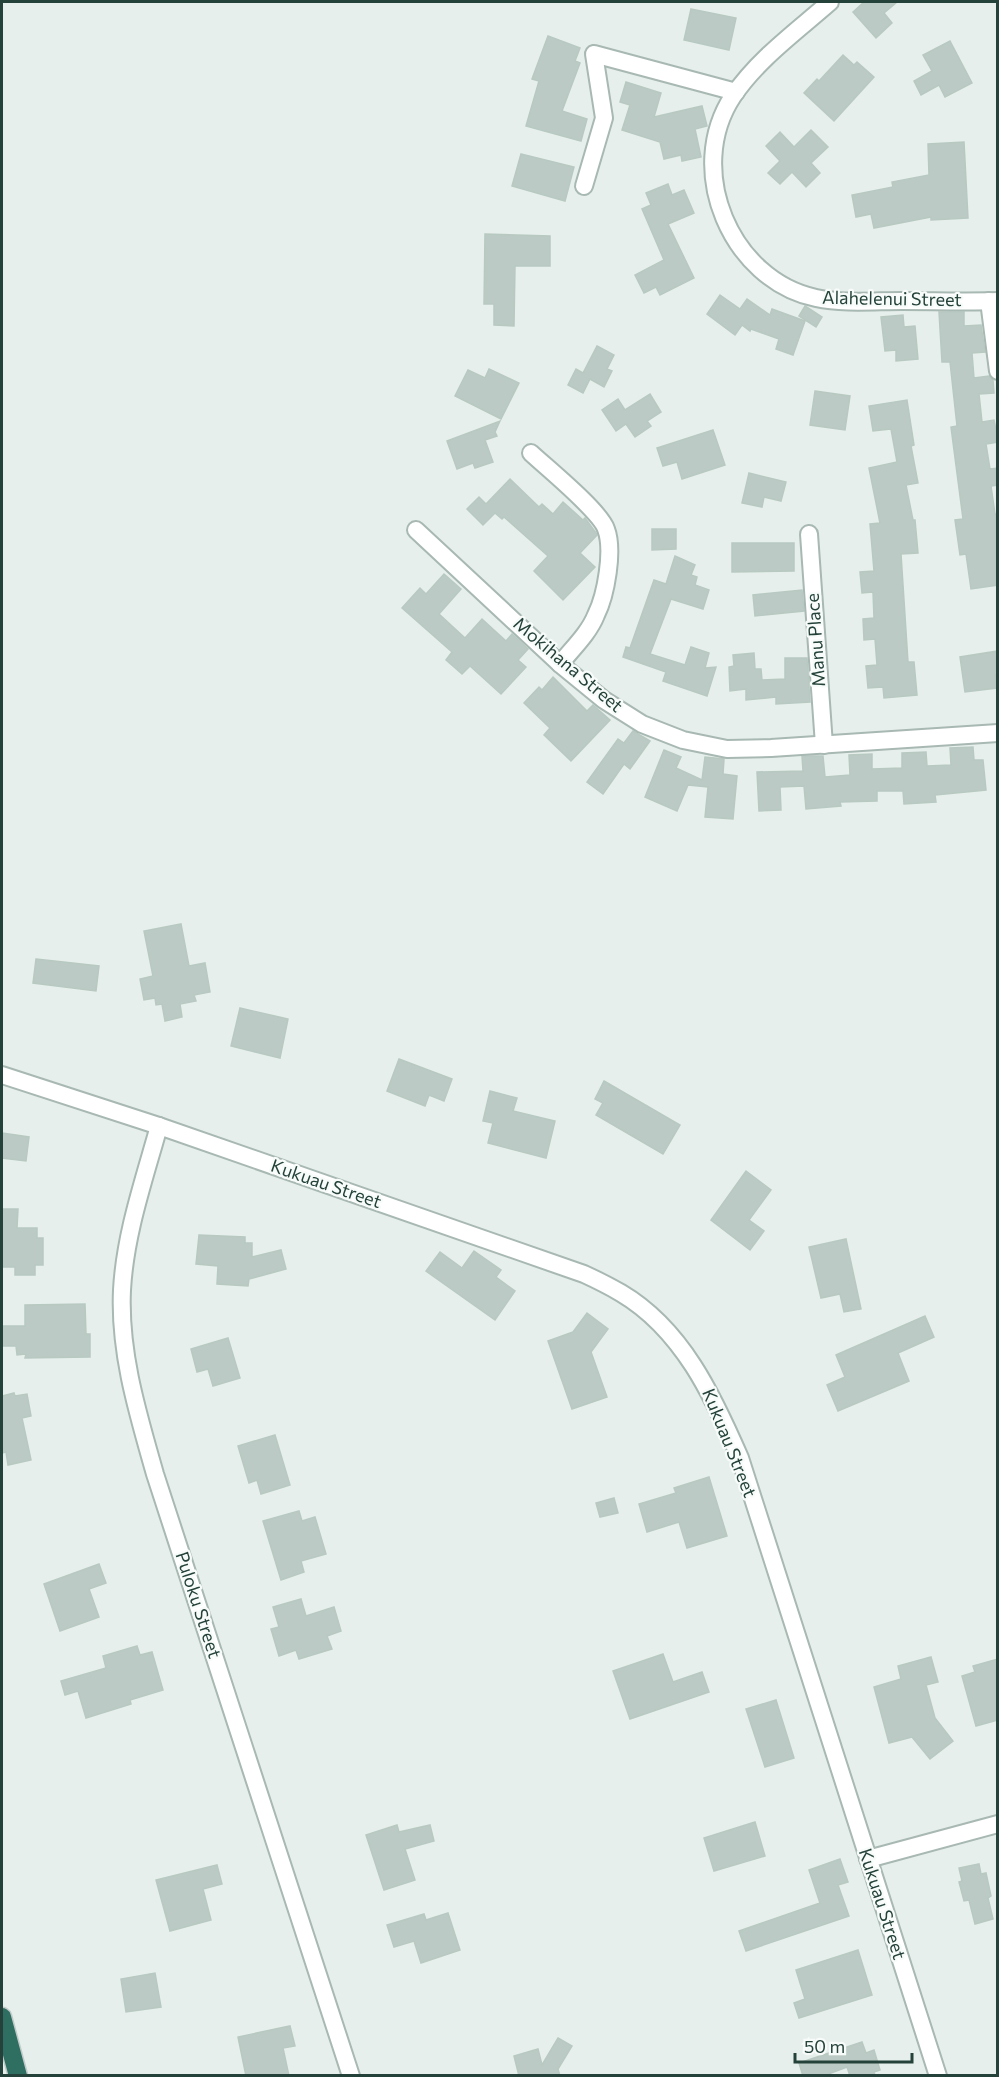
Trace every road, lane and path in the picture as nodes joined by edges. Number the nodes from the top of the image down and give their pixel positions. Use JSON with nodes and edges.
{"nodes":[{"id":1,"x":830,"y":2,"type":"edge"},
{"id":2,"x":736,"y":92,"type":"junction"},
{"id":3,"x":584,"y":186,"type":"dead end"},
{"id":4,"x":993,"y":301,"type":"edge"},
{"id":5,"x":998,"y":371,"type":"edge"},
{"id":6,"x":531,"y":453,"type":"dead end"},
{"id":7,"x":416,"y":530,"type":"dead end"},
{"id":8,"x":809,"y":534,"type":"dead end"},
{"id":9,"x":560,"y":664,"type":"junction"},
{"id":10,"x":998,"y":733,"type":"edge"},
{"id":11,"x":824,"y":745,"type":"junction"},
{"id":12,"x":2,"y":1075,"type":"edge"},
{"id":13,"x":159,"y":1126,"type":"junction"},
{"id":14,"x":998,"y":1824,"type":"edge"},
{"id":15,"x":868,"y":1859,"type":"junction"},
{"id":16,"x":2,"y":2017,"type":"edge"},
{"id":17,"x":18,"y":2076,"type":"edge"},
{"id":18,"x":351,"y":2076,"type":"edge"},
{"id":19,"x":938,"y":2076,"type":"edge"}],
"edges":[{"from":1,"to":2,"type":"street","name":"Alahelenui Street"},
{"from":2,"to":3,"type":"street"},
{"from":2,"to":4,"type":"street","name":"Alahelenui Street"},
{"from":4,"to":5,"type":"street"},
{"from":6,"to":9,"type":"street"},
{"from":7,"to":9,"type":"street","name":"Mokihana Street"},
{"from":8,"to":11,"type":"street","name":"Manu Place"},
{"from":9,"to":11,"type":"street","name":"Mokihana Street"},
{"from":10,"to":11,"type":"street","name":"Mokihana Street"},
{"from":12,"to":13,"type":"street","name":"Kukuau Street"},
{"from":13,"to":15,"type":"street","name":"Kukuau Street"},
{"from":13,"to":18,"type":"street","name":"Puloku Street"},
{"from":14,"to":15,"type":"street"},
{"from":15,"to":19,"type":"street","name":"Kukuau Street"},
{"from":16,"to":17,"type":"highway"}]}
